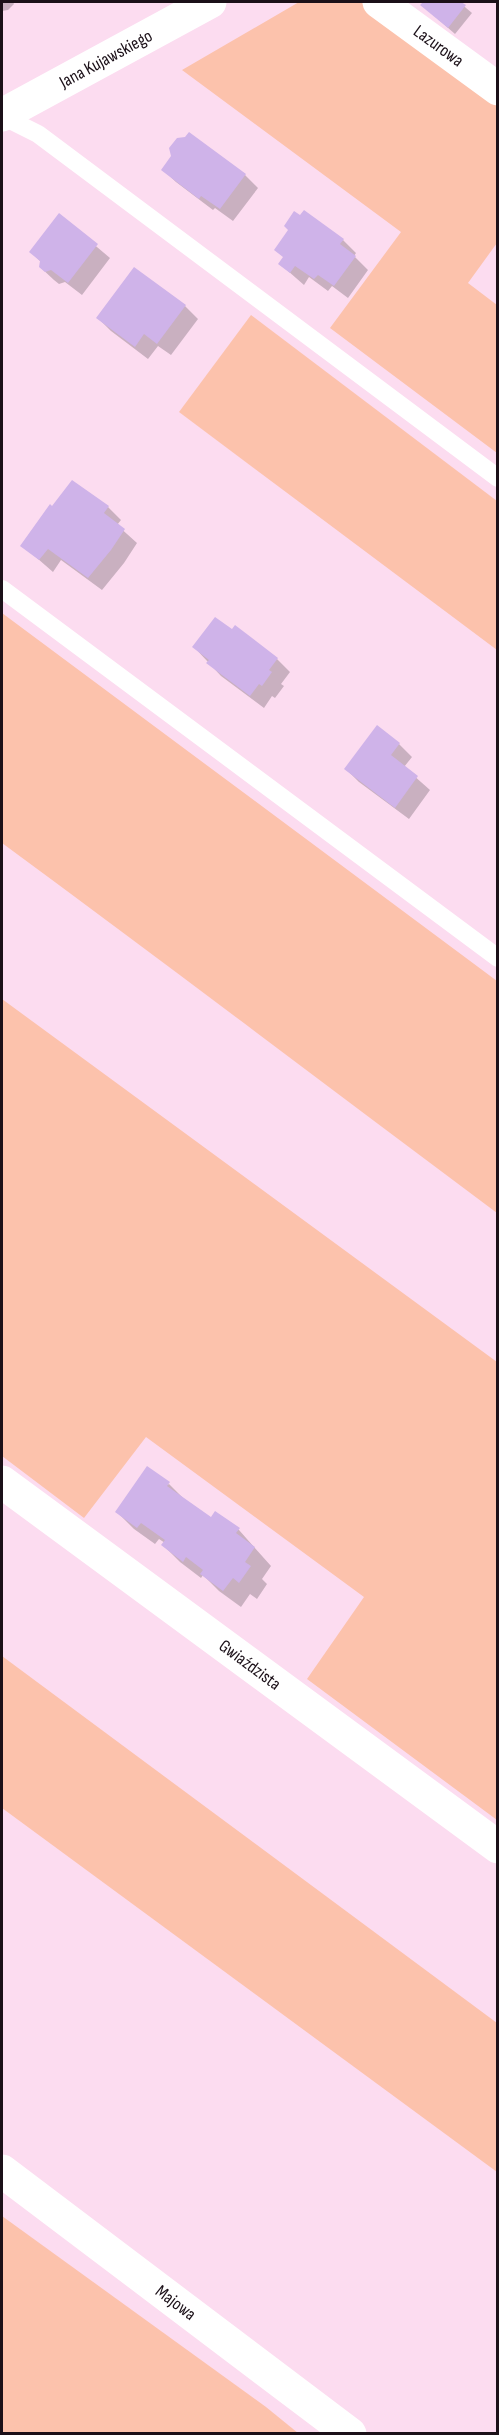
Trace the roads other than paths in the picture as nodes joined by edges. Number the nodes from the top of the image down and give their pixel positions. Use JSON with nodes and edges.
{"nodes":[{"id":1,"x":210,"y":2,"type":"edge"},
{"id":2,"x":379,"y":2,"type":"edge"},
{"id":3,"x":498,"y":89,"type":"edge"},
{"id":4,"x":2,"y":115,"type":"edge"},
{"id":5,"x":498,"y":478,"type":"edge"},
{"id":6,"x":2,"y":589,"type":"edge"},
{"id":7,"x":498,"y":958,"type":"edge"},
{"id":8,"x":2,"y":1482,"type":"edge"},
{"id":9,"x":498,"y":1846,"type":"edge"},
{"id":10,"x":2,"y":2171,"type":"edge"},
{"id":11,"x":350,"y":2433,"type":"edge"}],
"edges":[{"from":1,"to":4,"type":"street","name":"Jana Kujawskiego"},
{"from":2,"to":3,"type":"street","name":"Lazurowa"},
{"from":4,"to":5,"type":"lane"},
{"from":6,"to":7,"type":"lane"},
{"from":8,"to":9,"type":"street","name":"Gwiaździsta"},
{"from":10,"to":11,"type":"street","name":"Majowa"}]}
